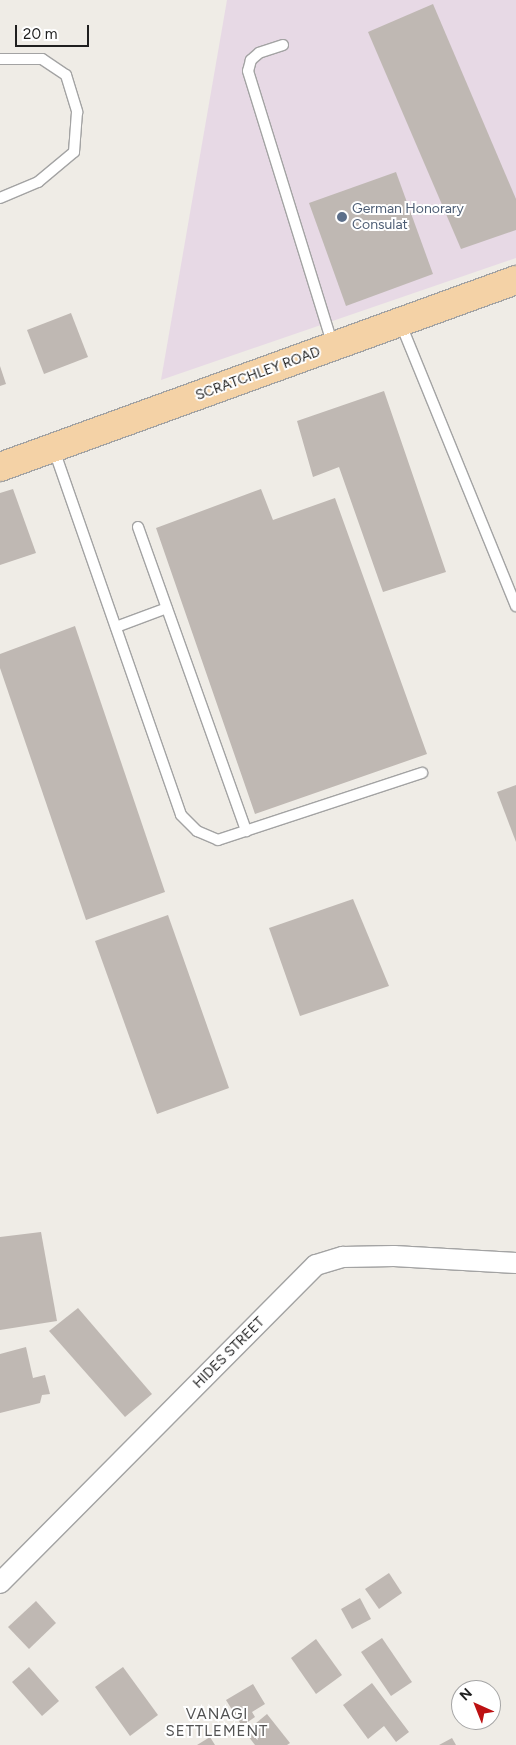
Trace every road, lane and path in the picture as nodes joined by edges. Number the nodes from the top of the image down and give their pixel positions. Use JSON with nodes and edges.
{"nodes":[{"id":1,"x":283,"y":45,"type":"dead end"},
{"id":2,"x":0,"y":60,"type":"edge"},
{"id":3,"x":0,"y":198,"type":"edge"},
{"id":4,"x":516,"y":280,"type":"edge"},
{"id":5,"x":399,"y":321,"type":"junction"},
{"id":6,"x":334,"y":346,"type":"junction"},
{"id":7,"x":54,"y":449,"type":"junction"},
{"id":8,"x":0,"y":467,"type":"edge"},
{"id":9,"x":138,"y":527,"type":"dead end"},
{"id":10,"x":516,"y":606,"type":"edge"},
{"id":11,"x":167,"y":608,"type":"junction"},
{"id":12,"x":116,"y":627,"type":"junction"},
{"id":13,"x":422,"y":773,"type":"dead end"},
{"id":14,"x":246,"y":831,"type":"junction"},
{"id":15,"x":516,"y":1263,"type":"edge"},
{"id":16,"x":0,"y":1584,"type":"edge"}],
"edges":[{"from":1,"to":6,"type":"lane"},
{"from":2,"to":3,"type":"lane"},
{"from":4,"to":5,"type":"main road","name":"SCRATCHLEY ROAD"},
{"from":5,"to":6,"type":"main road","name":"SCRATCHLEY ROAD"},
{"from":5,"to":10,"type":"lane"},
{"from":6,"to":7,"type":"main road","name":"SCRATCHLEY ROAD"},
{"from":7,"to":8,"type":"main road","name":"SCRATCHLEY ROAD"},
{"from":7,"to":12,"type":"lane"},
{"from":9,"to":11,"type":"lane"},
{"from":11,"to":12,"type":"lane"},
{"from":11,"to":14,"type":"lane"},
{"from":12,"to":14,"type":"lane"},
{"from":13,"to":14,"type":"lane"},
{"from":15,"to":16,"type":"street","name":"HIDES STREET"}]}
